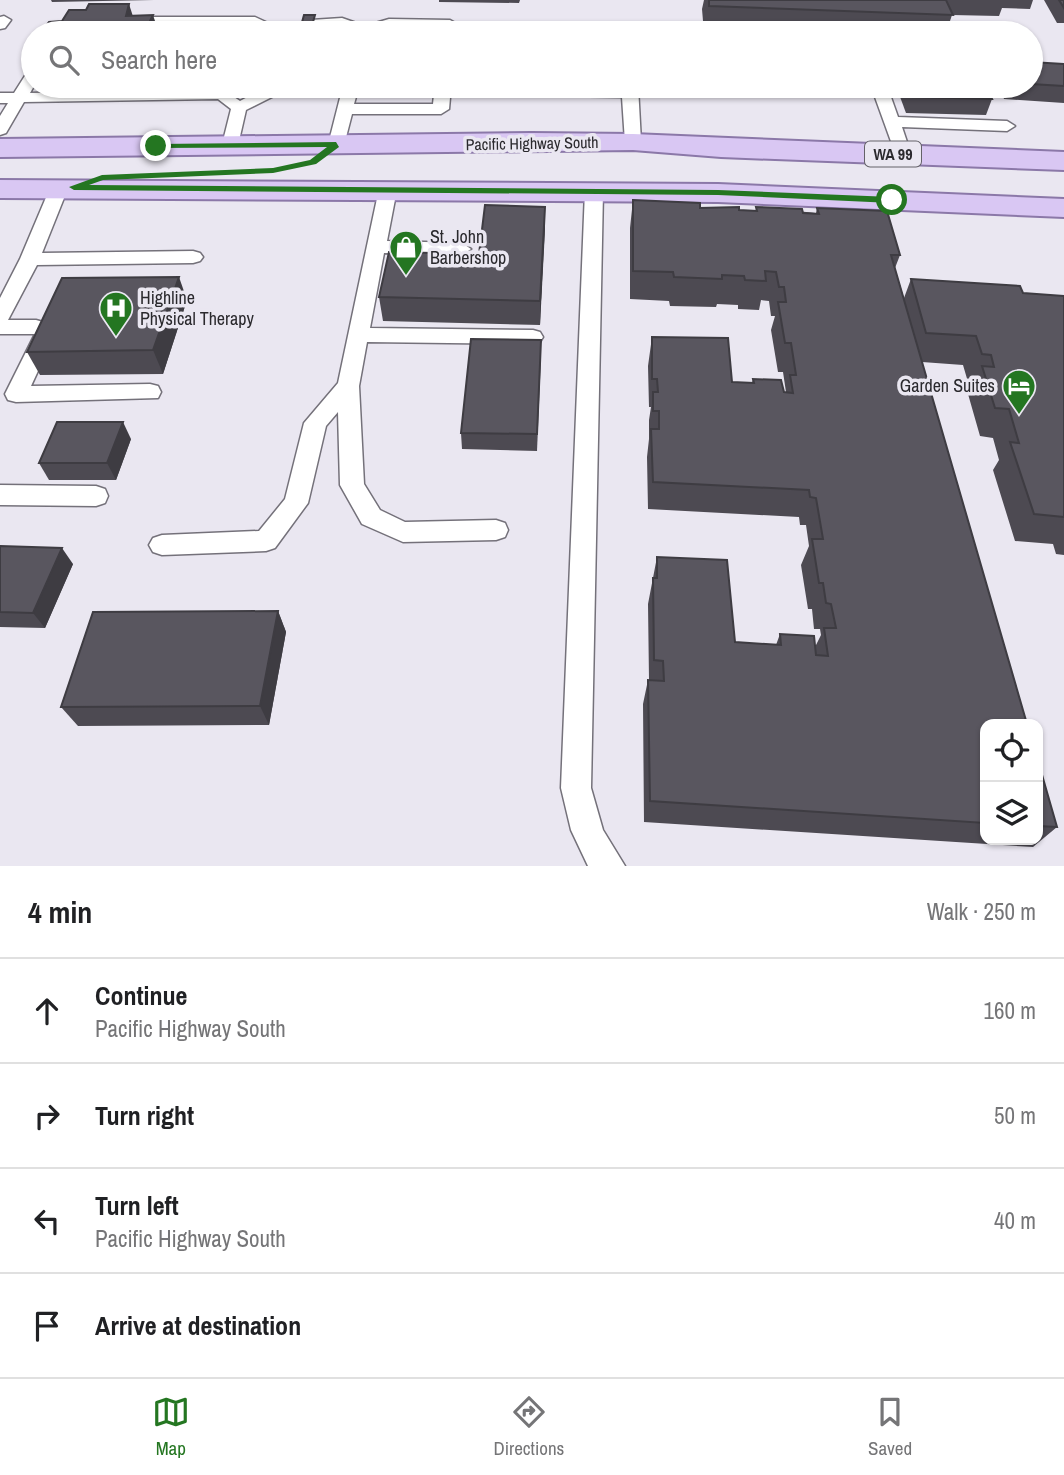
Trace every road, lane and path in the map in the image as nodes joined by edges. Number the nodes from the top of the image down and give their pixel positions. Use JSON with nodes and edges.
{"nodes":[{"id":1,"x":0,"y":20,"type":"edge"},
{"id":2,"x":205,"y":20,"type":"joint"},
{"id":3,"x":159,"y":21,"type":"edge"},
{"id":4,"x":255,"y":21,"type":"edge"},
{"id":5,"x":0,"y":25,"type":"edge"},
{"id":6,"x":21,"y":93,"type":"edge"},
{"id":7,"x":0,"y":98,"type":"edge"},
{"id":8,"x":18,"y":98,"type":"junction"},
{"id":9,"x":21,"y":98,"type":"edge"},
{"id":10,"x":227,"y":98,"type":"edge"},
{"id":11,"x":239,"y":98,"type":"edge"},
{"id":12,"x":253,"y":98,"type":"edge"},
{"id":13,"x":348,"y":98,"type":"edge"},
{"id":14,"x":442,"y":98,"type":"edge"},
{"id":15,"x":631,"y":98,"type":"edge"},
{"id":16,"x":883,"y":98,"type":"edge"},
{"id":17,"x":235,"y":105,"type":"junction"},
{"id":18,"x":345,"y":109,"type":"junction"},
{"id":19,"x":891,"y":122,"type":"junction"},
{"id":20,"x":1007,"y":126,"type":"dead end"},
{"id":21,"x":0,"y":130,"type":"edge"},
{"id":22,"x":633,"y":142,"type":"junction"},
{"id":23,"x":230,"y":145,"type":"junction"},
{"id":24,"x":336,"y":145,"type":"junction"},
{"id":25,"x":0,"y":148,"type":"edge"},
{"id":26,"x":903,"y":154,"type":"junction"},
{"id":27,"x":1064,"y":161,"type":"edge"},
{"id":28,"x":66,"y":187,"type":"junction"},
{"id":29,"x":0,"y":189,"type":"edge"},
{"id":30,"x":388,"y":189,"type":"junction"},
{"id":31,"x":594,"y":191,"type":"junction"},
{"id":32,"x":1064,"y":208,"type":"edge"},
{"id":33,"x":376,"y":247,"type":"junction"},
{"id":34,"x":462,"y":249,"type":"dead end"},
{"id":35,"x":193,"y":257,"type":"dead end"},
{"id":36,"x":30,"y":259,"type":"junction"},
{"id":37,"x":0,"y":317,"type":"edge"},
{"id":38,"x":0,"y":327,"type":"edge"},
{"id":39,"x":358,"y":335,"type":"junction"},
{"id":40,"x":533,"y":337,"type":"edge"},
{"id":41,"x":348,"y":386,"type":"junction"},
{"id":42,"x":150,"y":392,"type":"dead end"},
{"id":43,"x":0,"y":495,"type":"edge"},
{"id":44,"x":96,"y":496,"type":"dead end"},
{"id":45,"x":496,"y":530,"type":"dead end"},
{"id":46,"x":162,"y":545,"type":"dead end"},
{"id":47,"x":609,"y":866,"type":"edge"}],
"edges":[{"from":1,"to":5,"type":"lane"},
{"from":2,"to":3,"type":"lane"},
{"from":2,"to":4,"type":"lane"},
{"from":6,"to":8,"type":"lane"},
{"from":7,"to":8,"type":"lane"},
{"from":8,"to":9,"type":"lane"},
{"from":8,"to":21,"type":"lane"},
{"from":10,"to":17,"type":"lane"},
{"from":11,"to":17,"type":"lane"},
{"from":12,"to":17,"type":"lane"},
{"from":13,"to":18,"type":"lane"},
{"from":14,"to":18,"type":"lane"},
{"from":15,"to":22,"type":"lane"},
{"from":16,"to":19,"type":"lane"},
{"from":17,"to":23,"type":"lane"},
{"from":18,"to":24,"type":"lane"},
{"from":19,"to":20,"type":"lane"},
{"from":19,"to":26,"type":"lane"},
{"from":22,"to":24,"type":"main road","name":"Pacific Highway South","number":"WA 99"},
{"from":22,"to":26,"type":"main road","name":"Pacific Highway South","number":"WA 99"},
{"from":23,"to":24,"type":"main road","name":"Pacific Highway South","number":"WA 99"},
{"from":23,"to":25,"type":"main road","name":"Pacific Highway South","number":"WA 99"},
{"from":24,"to":28,"type":"main road"},
{"from":26,"to":27,"type":"main road","name":"Pacific Highway South","number":"WA 99"},
{"from":28,"to":29,"type":"main road"},
{"from":28,"to":30,"type":"main road"},
{"from":28,"to":36,"type":"lane"},
{"from":30,"to":31,"type":"main road"},
{"from":30,"to":33,"type":"lane"},
{"from":31,"to":32,"type":"main road"},
{"from":31,"to":47,"type":"lane"},
{"from":33,"to":34,"type":"lane"},
{"from":33,"to":39,"type":"lane"},
{"from":35,"to":36,"type":"lane"},
{"from":36,"to":37,"type":"lane"},
{"from":38,"to":42,"type":"lane"},
{"from":39,"to":40,"type":"lane"},
{"from":39,"to":41,"type":"lane"},
{"from":41,"to":45,"type":"lane"},
{"from":41,"to":46,"type":"lane"},
{"from":43,"to":44,"type":"lane"}]}
